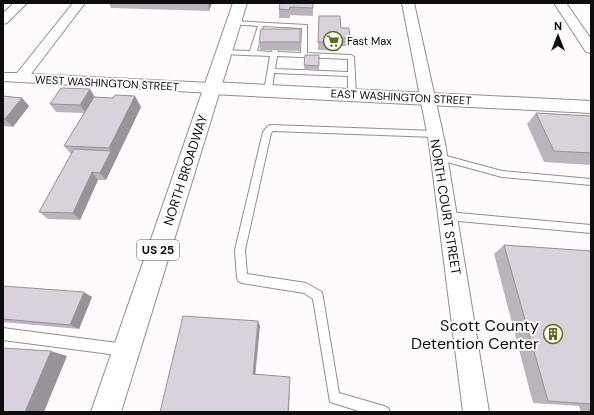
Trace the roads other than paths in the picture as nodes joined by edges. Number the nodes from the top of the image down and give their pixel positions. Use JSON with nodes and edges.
{"nodes":[{"id":1,"x":21,"y":3,"type":"edge"},
{"id":2,"x":79,"y":3,"type":"edge"},
{"id":3,"x":240,"y":3,"type":"edge"},
{"id":4,"x":408,"y":3,"type":"edge"},
{"id":5,"x":560,"y":3,"type":"edge"},
{"id":6,"x":3,"y":20,"type":"edge"},
{"id":7,"x":233,"y":24,"type":"junction"},
{"id":8,"x":261,"y":24,"type":"junction"},
{"id":9,"x":591,"y":49,"type":"edge"},
{"id":10,"x":223,"y":52,"type":"junction"},
{"id":11,"x":275,"y":52,"type":"junction"},
{"id":12,"x":253,"y":53,"type":"junction"},
{"id":13,"x":304,"y":55,"type":"junction"},
{"id":14,"x":271,"y":71,"type":"junction"},
{"id":15,"x":352,"y":74,"type":"junction"},
{"id":16,"x":3,"y":77,"type":"edge"},
{"id":17,"x":21,"y":78,"type":"junction"},
{"id":18,"x":211,"y":88,"type":"junction"},
{"id":19,"x":268,"y":90,"type":"junction"},
{"id":20,"x":352,"y":95,"type":"junction"},
{"id":21,"x":428,"y":98,"type":"junction"},
{"id":22,"x":591,"y":107,"type":"edge"},
{"id":23,"x":435,"y":134,"type":"junction"},
{"id":24,"x":439,"y":158,"type":"junction"},
{"id":25,"x":591,"y":182,"type":"edge"},
{"id":26,"x":448,"y":216,"type":"junction"},
{"id":27,"x":591,"y":229,"type":"edge"},
{"id":28,"x":3,"y":334,"type":"edge"},
{"id":29,"x":126,"y":350,"type":"junction"},
{"id":30,"x":106,"y":412,"type":"edge"},
{"id":31,"x":384,"y":412,"type":"edge"},
{"id":32,"x":476,"y":412,"type":"edge"}],
"edges":[{"from":1,"to":6,"type":"street"},
{"from":2,"to":17,"type":"street"},
{"from":3,"to":7,"type":"main road","number":"US 25"},
{"from":4,"to":21,"type":"street","name":"NORTH COURT STREET"},
{"from":5,"to":9,"type":"street"},
{"from":7,"to":8,"type":"lane"},
{"from":7,"to":10,"type":"main road","number":"US 25"},
{"from":8,"to":12,"type":"lane"},
{"from":8,"to":13,"type":"lane"},
{"from":10,"to":12,"type":"lane"},
{"from":10,"to":18,"type":"main road","number":"US 25"},
{"from":11,"to":12,"type":"lane"},
{"from":11,"to":13,"type":"lane"},
{"from":11,"to":14,"type":"lane"},
{"from":13,"to":15,"type":"lane"},
{"from":14,"to":15,"type":"lane"},
{"from":14,"to":19,"type":"lane"},
{"from":15,"to":20,"type":"lane"},
{"from":16,"to":17,"type":"street","name":"WEST WASHINGTON STREET"},
{"from":17,"to":18,"type":"street","name":"WEST WASHINGTON STREET"},
{"from":18,"to":19,"type":"main road","name":"EAST WASHINGTON STREET"},
{"from":18,"to":29,"type":"main road","name":"NORTH BROADWAY","number":"US 25"},
{"from":19,"to":20,"type":"main road","name":"EAST WASHINGTON STREET"},
{"from":20,"to":21,"type":"main road","name":"EAST WASHINGTON STREET"},
{"from":21,"to":22,"type":"main road","name":"EAST WASHINGTON STREET"},
{"from":21,"to":23,"type":"street","name":"NORTH COURT STREET"},
{"from":23,"to":24,"type":"street","name":"NORTH COURT STREET"},
{"from":23,"to":31,"type":"lane"},
{"from":24,"to":25,"type":"lane"},
{"from":24,"to":26,"type":"street","name":"NORTH COURT STREET"},
{"from":26,"to":27,"type":"lane"},
{"from":26,"to":32,"type":"street","name":"NORTH COURT STREET"},
{"from":28,"to":29,"type":"lane"},
{"from":29,"to":30,"type":"main road","name":"NORTH BROADWAY","number":"US 25"}]}
